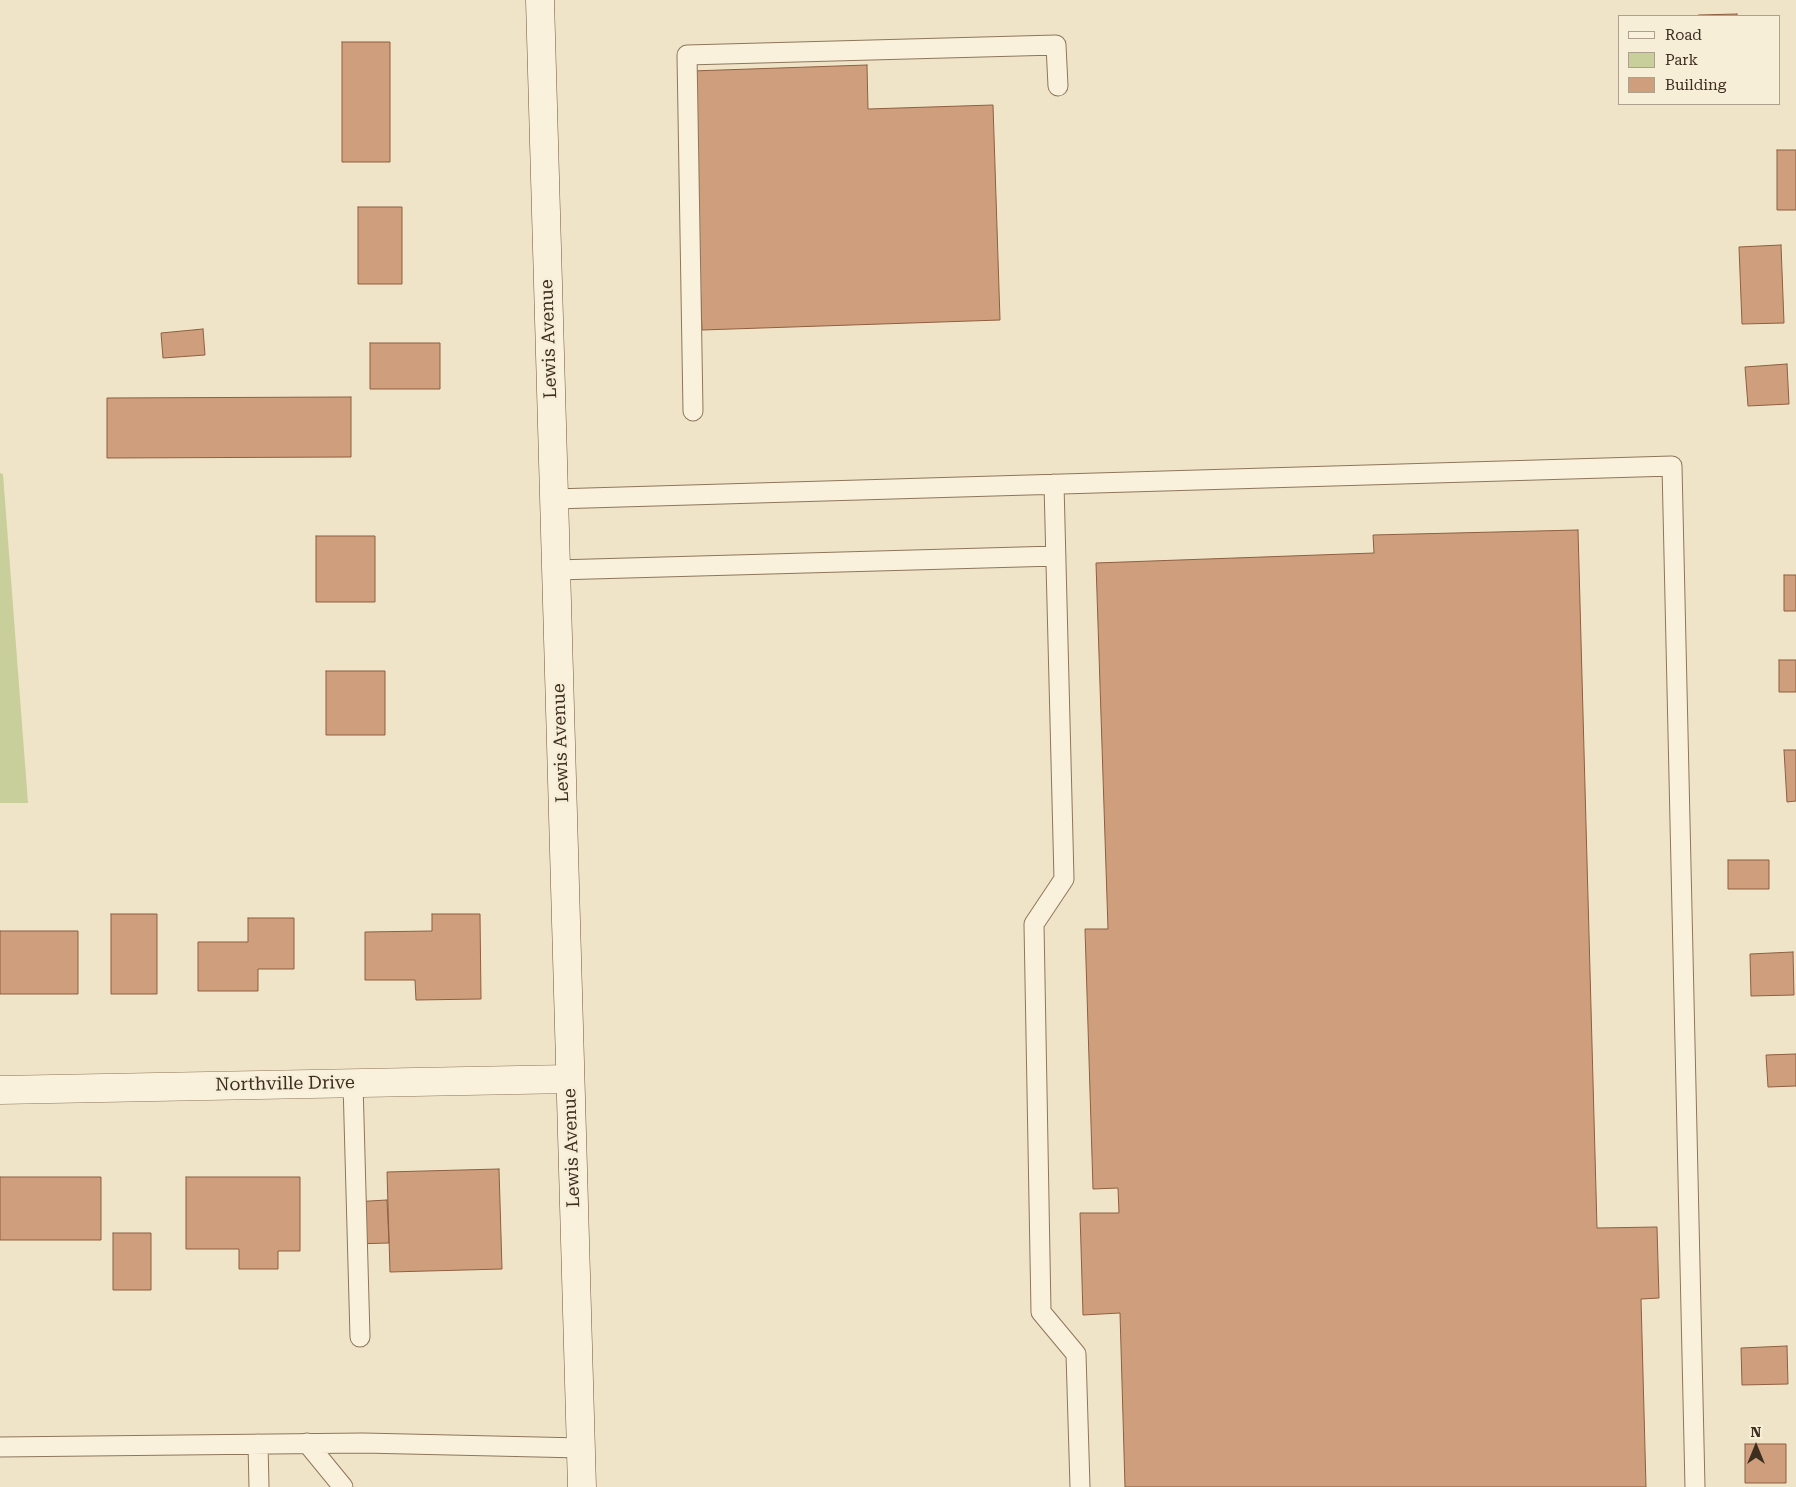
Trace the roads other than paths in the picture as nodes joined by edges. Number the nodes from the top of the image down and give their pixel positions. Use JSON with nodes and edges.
{"nodes":[{"id":1,"x":540,"y":0,"type":"edge"},
{"id":2,"x":1058,"y":86,"type":"dead end"},
{"id":3,"x":693,"y":411,"type":"dead end"},
{"id":4,"x":1054,"y":484,"type":"junction"},
{"id":5,"x":554,"y":498,"type":"junction"},
{"id":6,"x":1056,"y":556,"type":"junction"},
{"id":7,"x":556,"y":570,"type":"junction"},
{"id":8,"x":570,"y":1079,"type":"junction"},
{"id":9,"x":352,"y":1083,"type":"junction"},
{"id":10,"x":0,"y":1090,"type":"edge"},
{"id":11,"x":360,"y":1337,"type":"dead end"},
{"id":12,"x":307,"y":1443,"type":"junction"},
{"id":13,"x":258,"y":1444,"type":"junction"},
{"id":14,"x":0,"y":1446,"type":"edge"},
{"id":15,"x":581,"y":1448,"type":"junction"},
{"id":16,"x":259,"y":1487,"type":"edge"},
{"id":17,"x":343,"y":1487,"type":"edge"},
{"id":18,"x":582,"y":1487,"type":"edge"},
{"id":19,"x":1080,"y":1487,"type":"edge"},
{"id":20,"x":1695,"y":1487,"type":"edge"}],
"edges":[{"from":1,"to":5,"type":"main road","name":"Lewis Avenue"},
{"from":2,"to":3,"type":"lane"},
{"from":4,"to":5,"type":"lane"},
{"from":4,"to":6,"type":"lane"},
{"from":4,"to":20,"type":"lane"},
{"from":5,"to":7,"type":"main road","name":"Lewis Avenue"},
{"from":6,"to":7,"type":"lane"},
{"from":6,"to":19,"type":"lane"},
{"from":7,"to":8,"type":"main road","name":"Lewis Avenue"},
{"from":8,"to":9,"type":"main road","name":"Northville Drive"},
{"from":8,"to":15,"type":"main road","name":"Lewis Avenue"},
{"from":9,"to":10,"type":"main road","name":"Northville Drive"},
{"from":9,"to":11,"type":"lane"},
{"from":12,"to":13,"type":"lane"},
{"from":12,"to":15,"type":"lane"},
{"from":12,"to":17,"type":"lane"},
{"from":13,"to":14,"type":"lane"},
{"from":13,"to":16,"type":"lane"},
{"from":15,"to":18,"type":"main road","name":"Lewis Avenue"}]}
